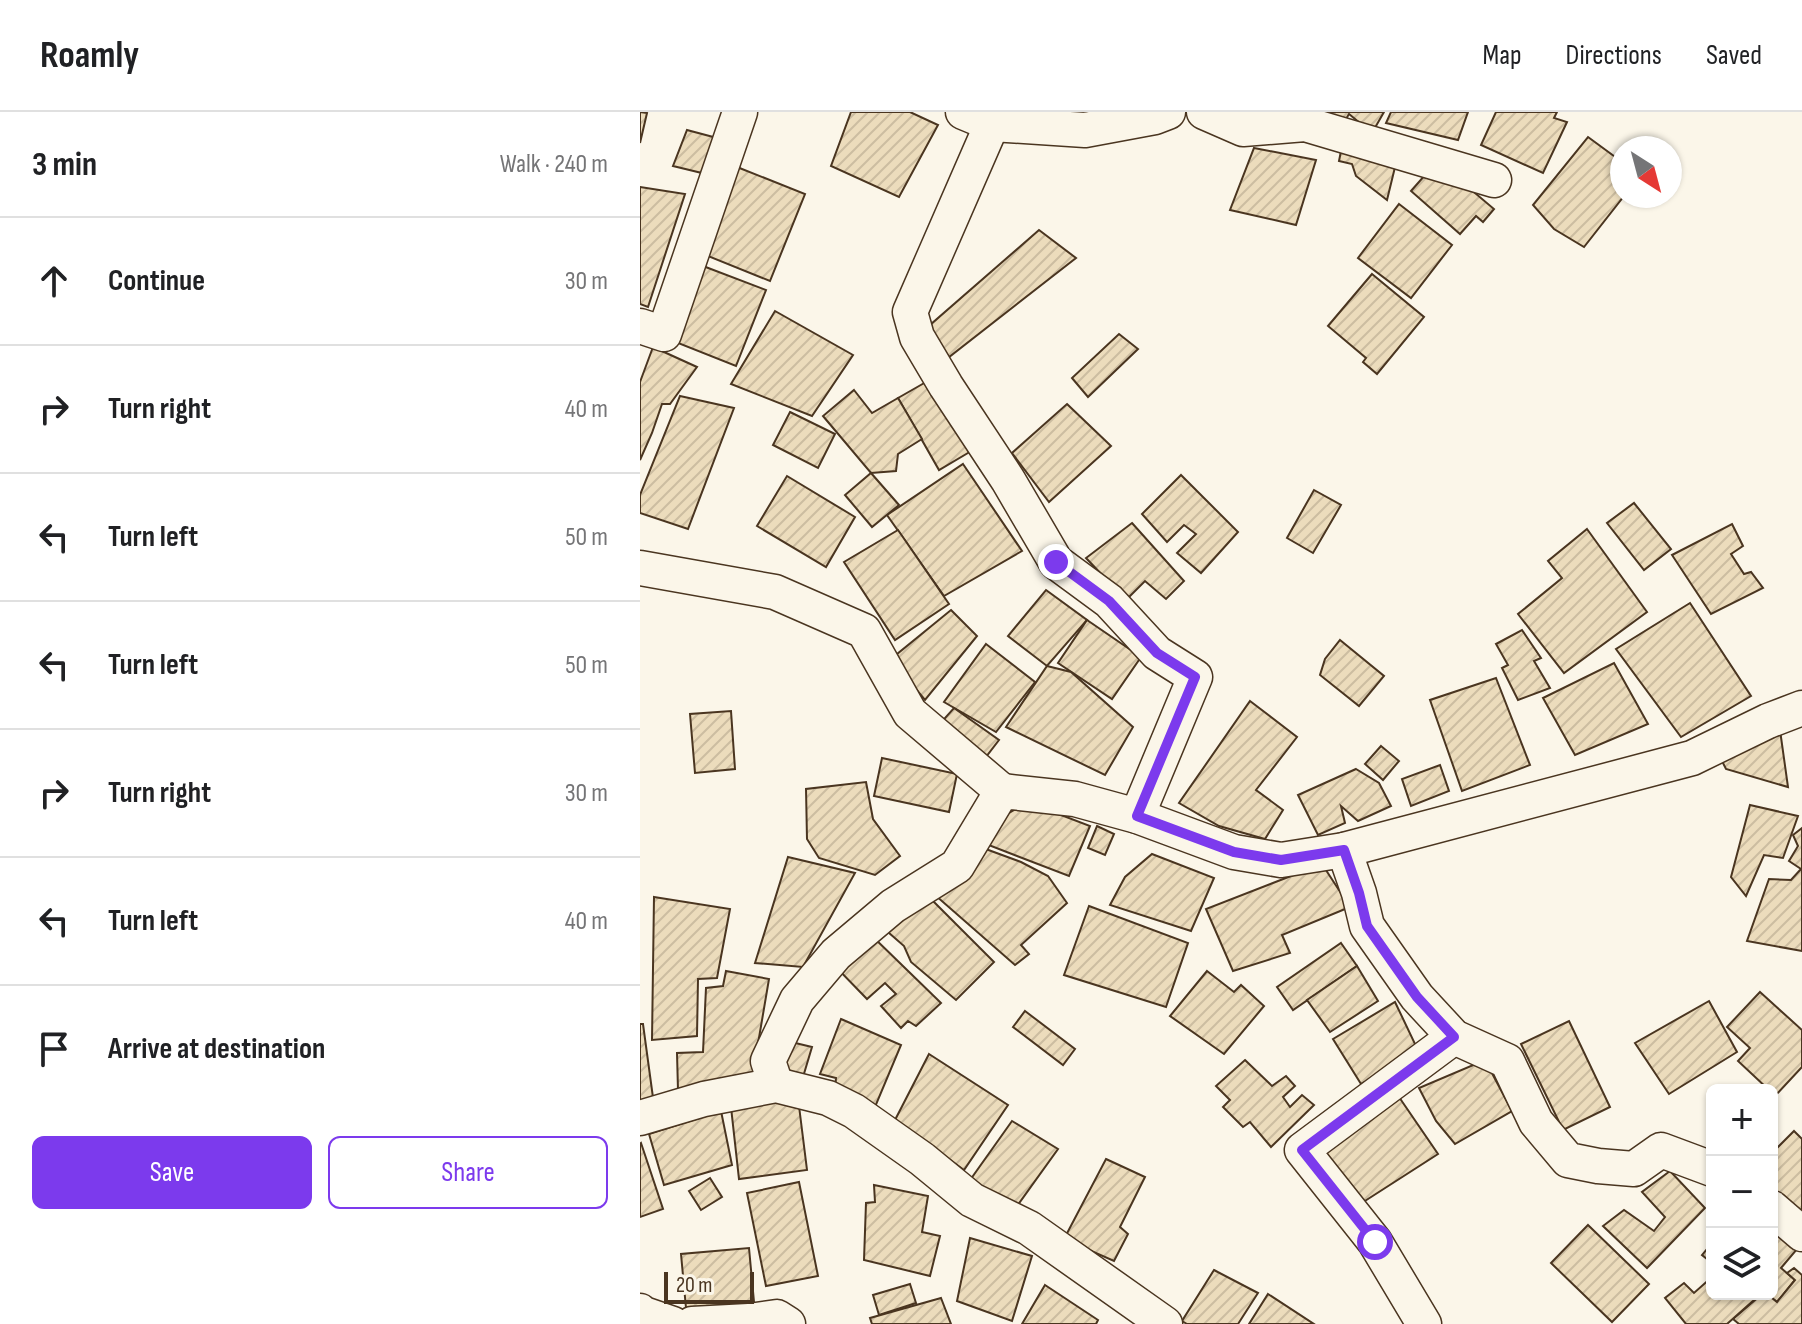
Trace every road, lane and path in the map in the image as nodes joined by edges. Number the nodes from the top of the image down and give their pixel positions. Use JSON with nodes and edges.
{"nodes":[{"id":1,"x":740,"y":112,"type":"edge"},
{"id":2,"x":1168,"y":112,"type":"edge"},
{"id":3,"x":1204,"y":112,"type":"edge"},
{"id":4,"x":978,"y":118,"type":"edge"},
{"id":5,"x":1309,"y":118,"type":"edge"},
{"id":6,"x":1494,"y":180,"type":"dead end"},
{"id":7,"x":640,"y":326,"type":"edge"},
{"id":8,"x":640,"y":568,"type":"edge"},
{"id":9,"x":1802,"y":708,"type":"edge"},
{"id":10,"x":1002,"y":791,"type":"junction"},
{"id":11,"x":1137,"y":816,"type":"junction"},
{"id":12,"x":1344,"y":850,"type":"junction"},
{"id":13,"x":1454,"y":1037,"type":"junction"},
{"id":14,"x":776,"y":1085,"type":"junction"},
{"id":15,"x":640,"y":1118,"type":"edge"},
{"id":16,"x":1706,"y":1167,"type":"edge"},
{"id":17,"x":1778,"y":1213,"type":"edge"},
{"id":18,"x":1802,"y":1234,"type":"edge"},
{"id":19,"x":640,"y":1311,"type":"edge"},
{"id":20,"x":673,"y":1324,"type":"edge"},
{"id":21,"x":692,"y":1324,"type":"edge"},
{"id":22,"x":701,"y":1324,"type":"edge"},
{"id":23,"x":788,"y":1324,"type":"edge"},
{"id":24,"x":1165,"y":1324,"type":"edge"},
{"id":25,"x":1424,"y":1324,"type":"edge"}],
"edges":[{"from":1,"to":7,"type":"street"},
{"from":2,"to":4,"type":"street"},
{"from":3,"to":5,"type":"street"},
{"from":4,"to":11,"type":"street"},
{"from":5,"to":6,"type":"street"},
{"from":8,"to":10,"type":"street"},
{"from":9,"to":12,"type":"street"},
{"from":10,"to":11,"type":"street"},
{"from":10,"to":14,"type":"street"},
{"from":11,"to":12,"type":"street"},
{"from":12,"to":13,"type":"street"},
{"from":13,"to":16,"type":"street"},
{"from":13,"to":25,"type":"street"},
{"from":14,"to":15,"type":"street"},
{"from":14,"to":24,"type":"street"},
{"from":17,"to":18,"type":"street"},
{"from":19,"to":20,"type":"street"},
{"from":21,"to":22,"type":"street"},
{"from":22,"to":23,"type":"street"}]}
